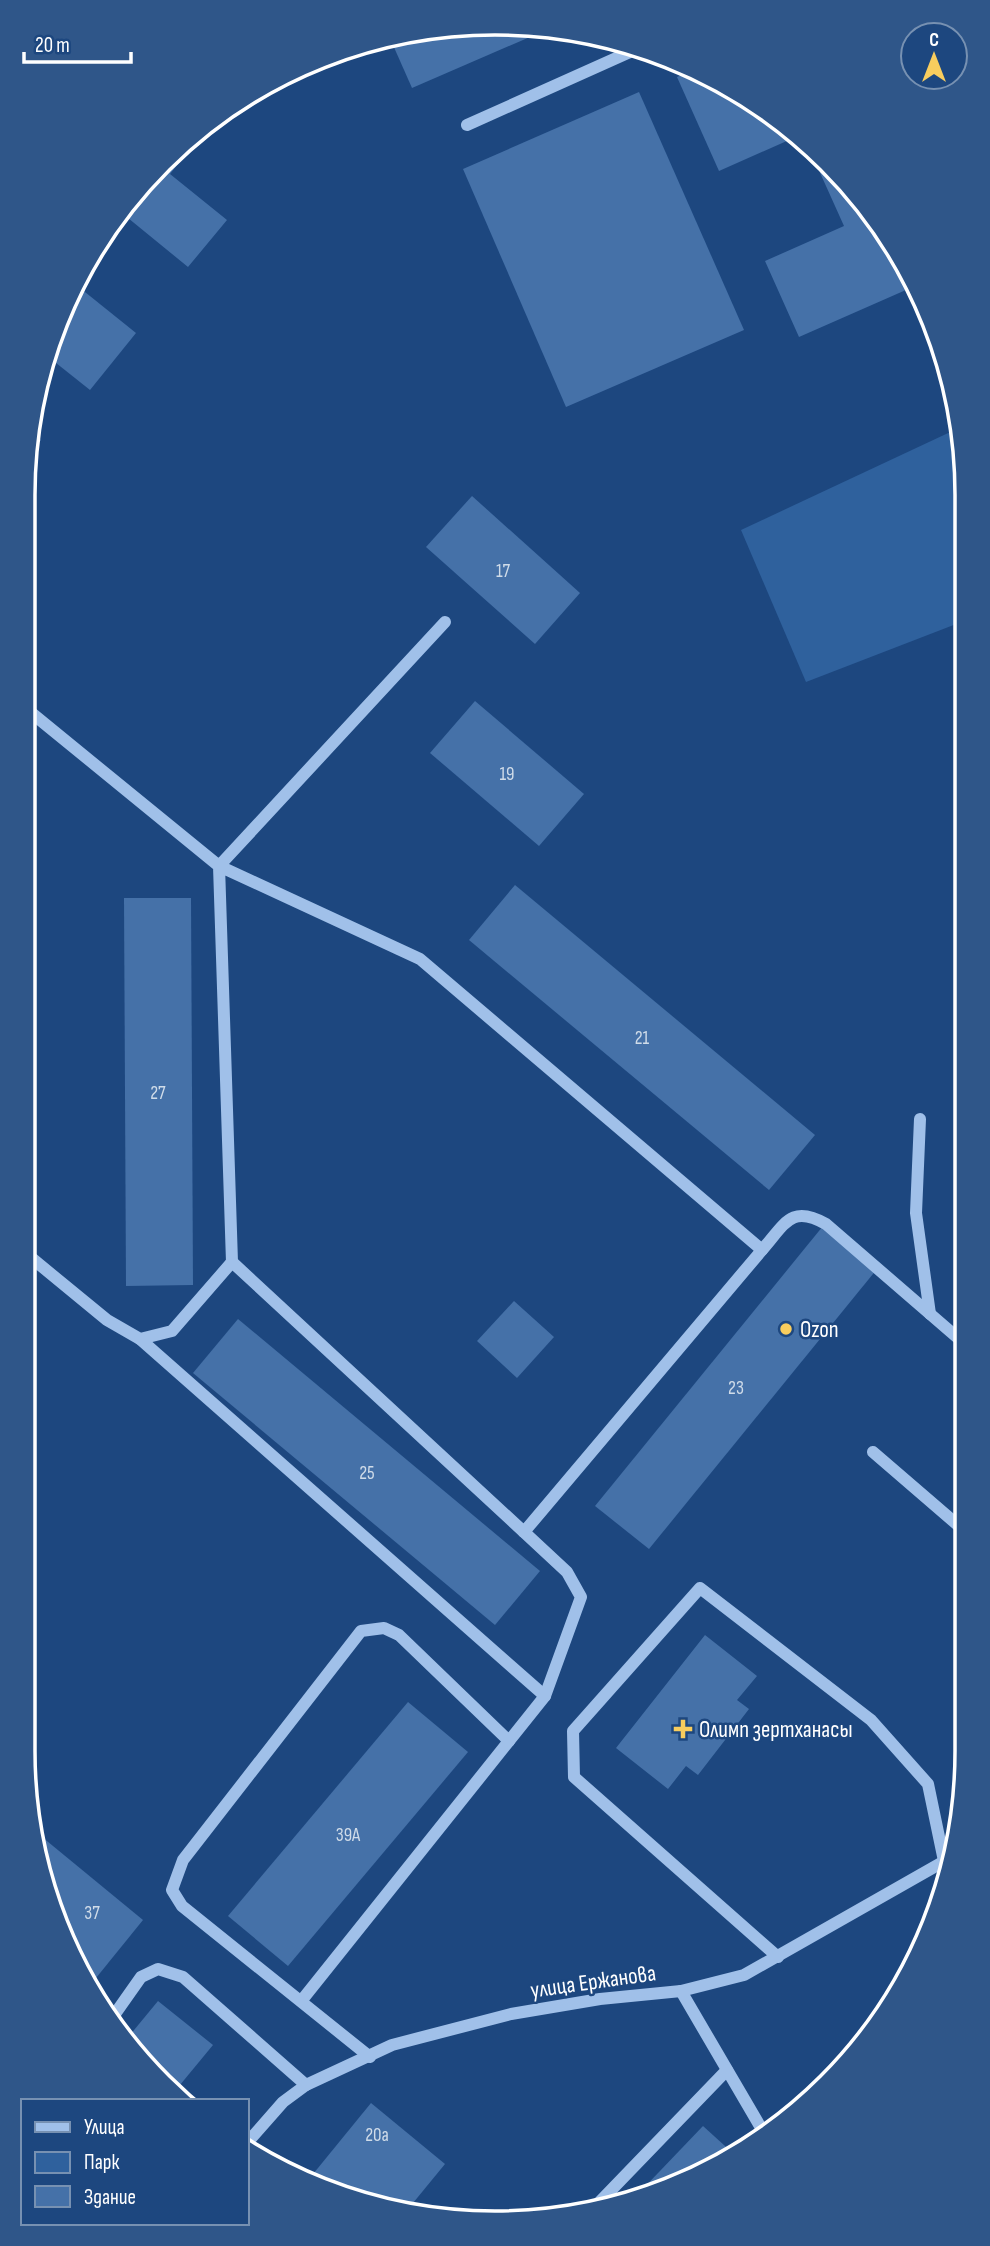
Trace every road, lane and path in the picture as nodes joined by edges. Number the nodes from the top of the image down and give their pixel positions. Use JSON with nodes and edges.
{"nodes":[{"id":1,"x":626,"y":54,"type":"edge"},
{"id":2,"x":467,"y":125,"type":"dead end"},
{"id":3,"x":445,"y":622,"type":"dead end"},
{"id":4,"x":35,"y":716,"type":"edge"},
{"id":5,"x":219,"y":866,"type":"junction"},
{"id":6,"x":920,"y":1119,"type":"dead end"},
{"id":7,"x":762,"y":1250,"type":"junction"},
{"id":8,"x":35,"y":1261,"type":"edge"},
{"id":9,"x":232,"y":1262,"type":"junction"},
{"id":10,"x":930,"y":1314,"type":"junction"},
{"id":11,"x":955,"y":1336,"type":"edge"},
{"id":12,"x":140,"y":1339,"type":"junction"},
{"id":13,"x":873,"y":1452,"type":"dead end"},
{"id":14,"x":955,"y":1523,"type":"edge"},
{"id":15,"x":524,"y":1532,"type":"junction"},
{"id":16,"x":545,"y":1696,"type":"junction"},
{"id":17,"x":509,"y":1741,"type":"junction"},
{"id":18,"x":944,"y":1848,"type":"edge"},
{"id":19,"x":941,"y":1863,"type":"edge"},
{"id":20,"x":778,"y":1957,"type":"junction"},
{"id":21,"x":681,"y":1991,"type":"junction"},
{"id":22,"x":302,"y":2000,"type":"junction"},
{"id":23,"x":116,"y":2012,"type":"edge"},
{"id":24,"x":370,"y":2057,"type":"junction"},
{"id":25,"x":727,"y":2070,"type":"junction"},
{"id":26,"x":306,"y":2085,"type":"junction"},
{"id":27,"x":760,"y":2126,"type":"edge"},
{"id":28,"x":250,"y":2140,"type":"edge"},
{"id":29,"x":605,"y":2197,"type":"edge"}],
"edges":[{"from":1,"to":2,"type":"street"},
{"from":3,"to":5,"type":"street"},
{"from":4,"to":5,"type":"street"},
{"from":5,"to":7,"type":"street"},
{"from":5,"to":9,"type":"street"},
{"from":6,"to":10,"type":"street"},
{"from":7,"to":10,"type":"street"},
{"from":7,"to":15,"type":"street"},
{"from":8,"to":12,"type":"street"},
{"from":9,"to":12,"type":"street"},
{"from":9,"to":15,"type":"street"},
{"from":10,"to":11,"type":"street"},
{"from":12,"to":16,"type":"street"},
{"from":13,"to":14,"type":"street"},
{"from":15,"to":16,"type":"street"},
{"from":16,"to":17,"type":"street"},
{"from":17,"to":22,"type":"street"},
{"from":17,"to":22,"type":"street"},
{"from":18,"to":20,"type":"street"},
{"from":19,"to":20,"type":"street","name":"улица Ержанова"},
{"from":20,"to":21,"type":"street","name":"улица Ержанова"},
{"from":21,"to":24,"type":"street","name":"улица Ержанова"},
{"from":21,"to":25,"type":"street"},
{"from":22,"to":24,"type":"street"},
{"from":23,"to":26,"type":"street"},
{"from":24,"to":26,"type":"street","name":"улица Ержанова"},
{"from":25,"to":27,"type":"street"},
{"from":25,"to":29,"type":"street"},
{"from":26,"to":28,"type":"street","name":"улица Ержанова"}]}
